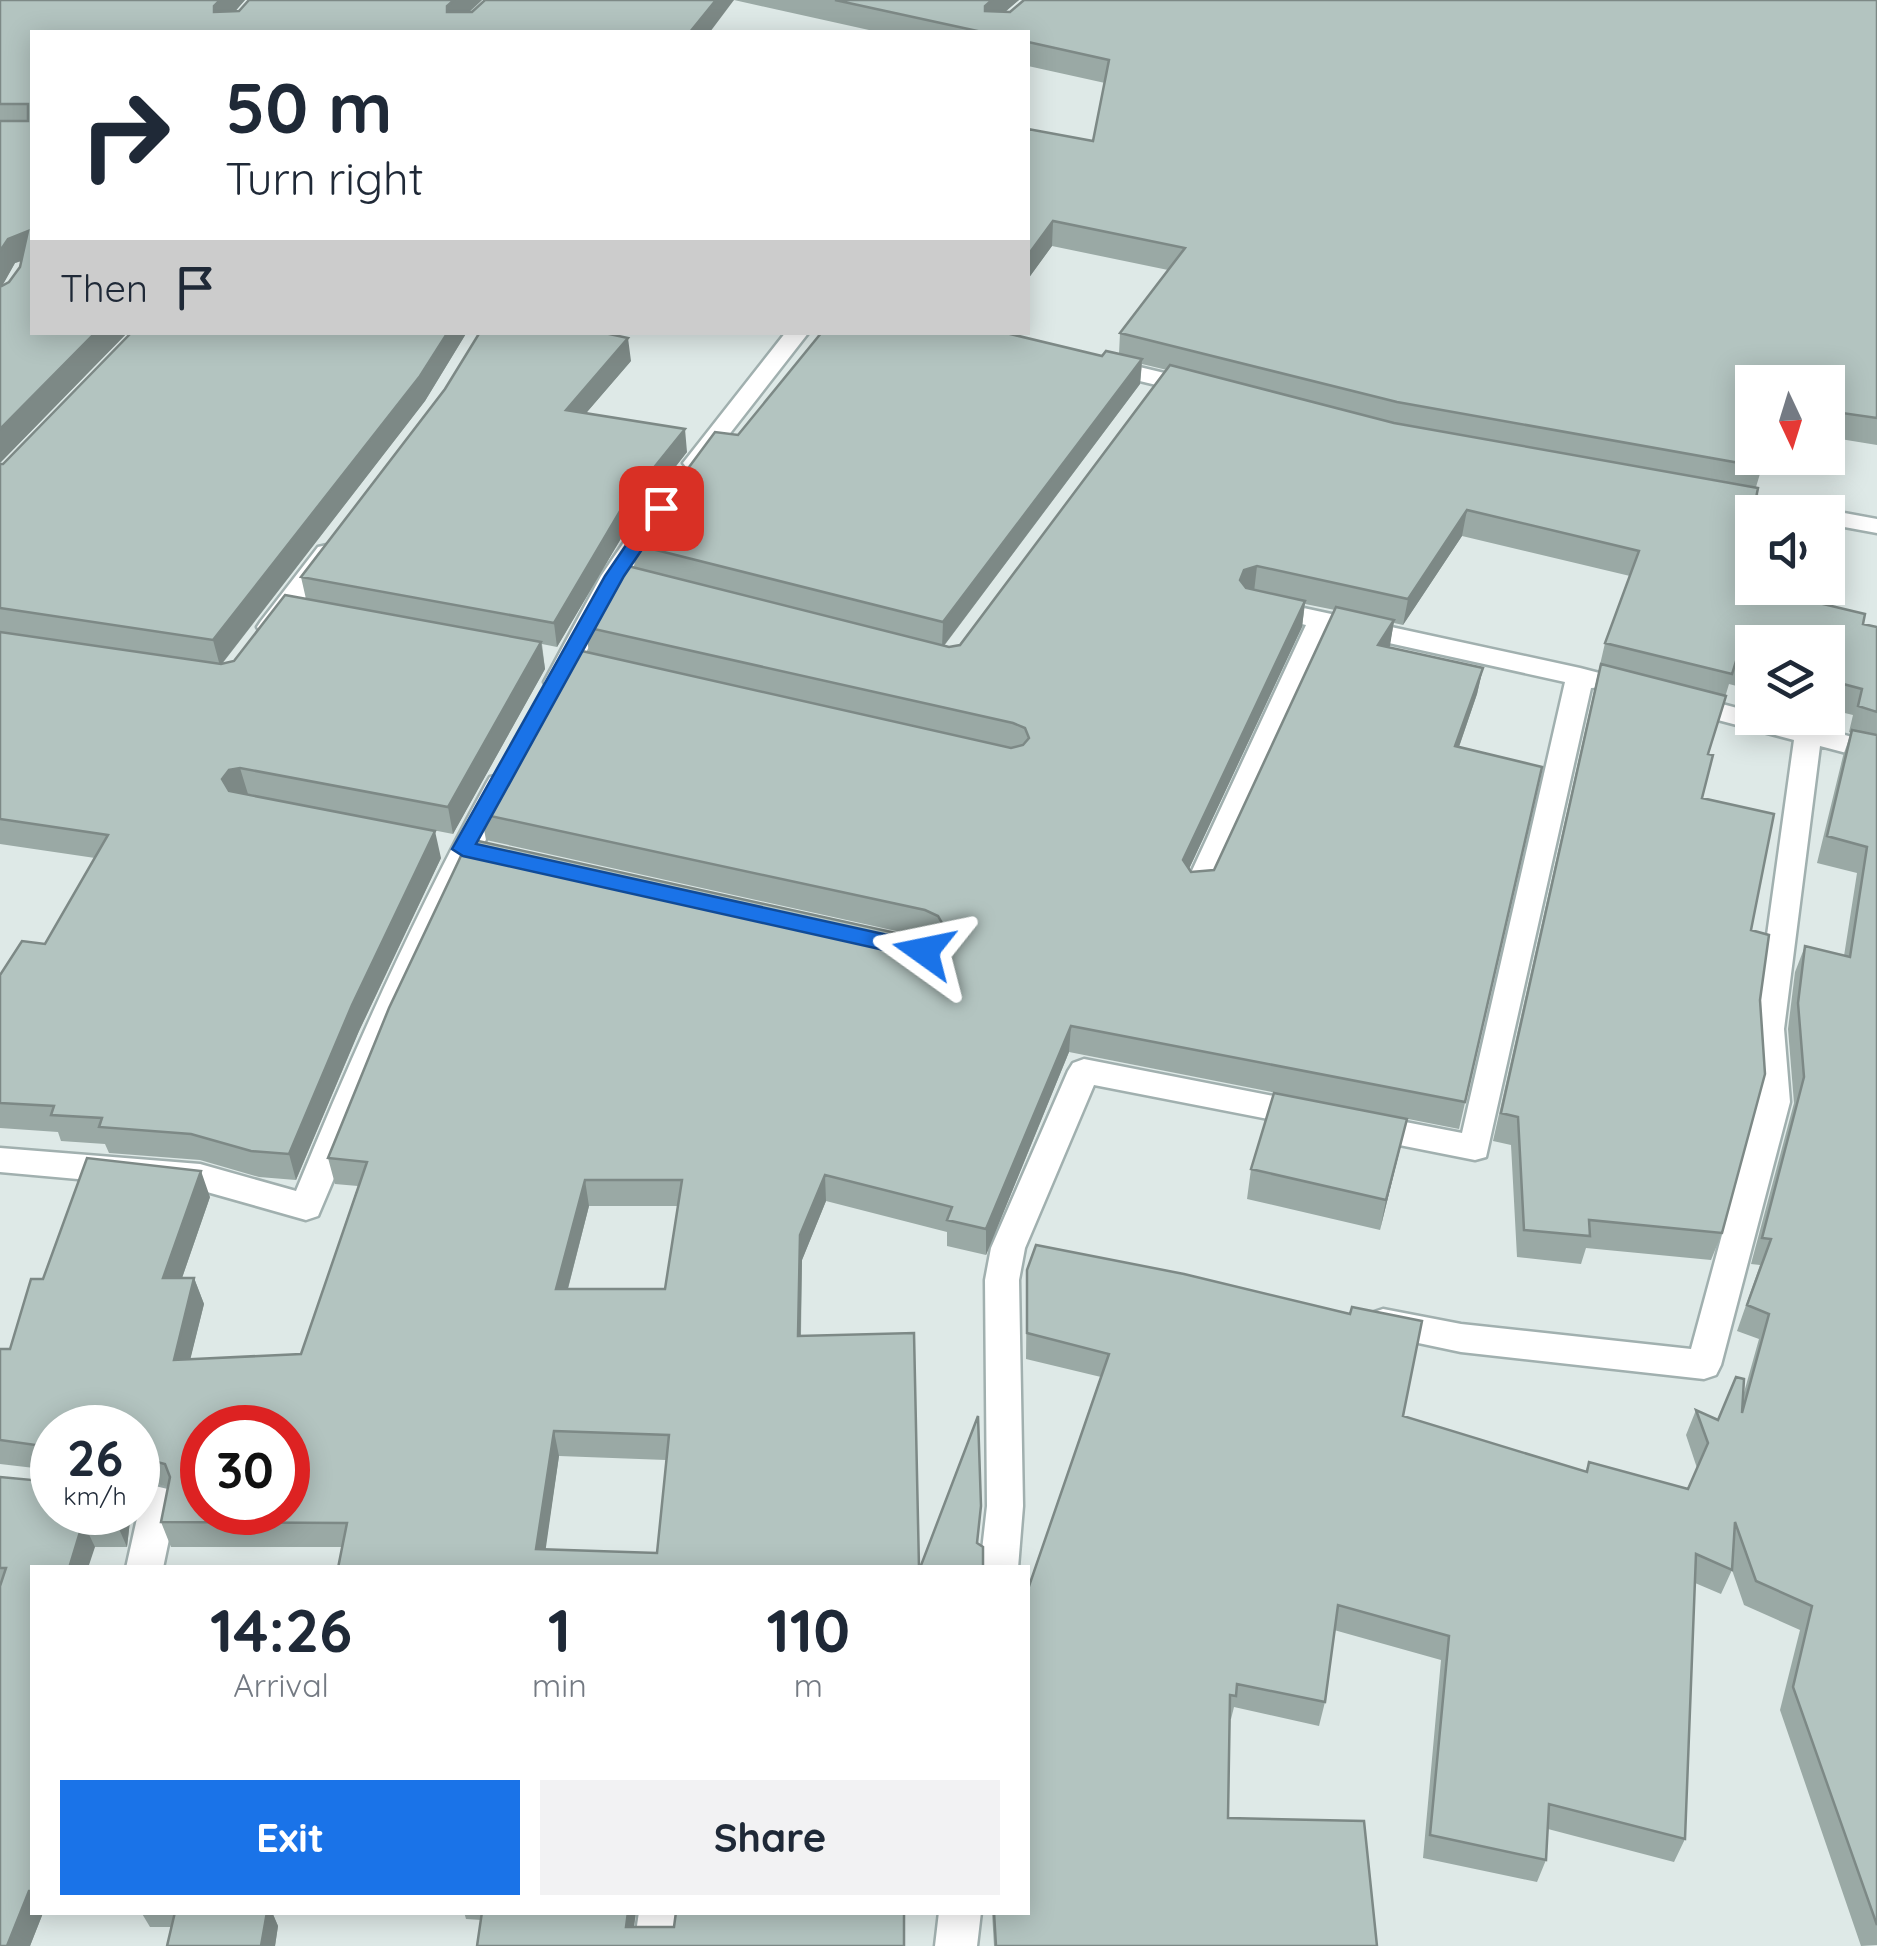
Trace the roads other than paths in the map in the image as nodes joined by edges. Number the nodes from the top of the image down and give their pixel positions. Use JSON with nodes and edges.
{"nodes":[{"id":1,"x":796,"y":335,"type":"edge"},
{"id":2,"x":1084,"y":362,"type":"edge"},
{"id":3,"x":1219,"y":393,"type":"edge"},
{"id":4,"x":1703,"y":495,"type":"edge"},
{"id":5,"x":1735,"y":501,"type":"edge"},
{"id":6,"x":1845,"y":521,"type":"edge"},
{"id":7,"x":1877,"y":526,"type":"edge"},
{"id":8,"x":344,"y":530,"type":"edge"},
{"id":9,"x":1253,"y":604,"type":"edge"},
{"id":10,"x":1321,"y":621,"type":"junction"},
{"id":11,"x":252,"y":651,"type":"edge"},
{"id":12,"x":1580,"y":676,"type":"junction"},
{"id":13,"x":1618,"y":686,"type":"edge"},
{"id":14,"x":1656,"y":696,"type":"edge"},
{"id":15,"x":541,"y":711,"type":"edge"},
{"id":16,"x":1735,"y":716,"type":"edge"},
{"id":17,"x":1808,"y":735,"type":"joint"},
{"id":18,"x":1877,"y":752,"type":"edge"},
{"id":19,"x":513,"y":761,"type":"edge"},
{"id":20,"x":427,"y":842,"type":"edge"},
{"id":21,"x":463,"y":849,"type":"junction"},
{"id":22,"x":502,"y":857,"type":"edge"},
{"id":23,"x":1198,"y":888,"type":"edge"},
{"id":24,"x":0,"y":1160,"type":"edge"},
{"id":25,"x":1008,"y":1248,"type":"junction"},
{"id":26,"x":1046,"y":1256,"type":"edge"},
{"id":27,"x":1348,"y":1316,"type":"edge"},
{"id":28,"x":151,"y":1535,"type":"edge"},
{"id":29,"x":145,"y":1565,"type":"edge"},
{"id":30,"x":998,"y":1565,"type":"edge"},
{"id":31,"x":660,"y":1915,"type":"edge"},
{"id":32,"x":960,"y":1915,"type":"edge"},
{"id":33,"x":656,"y":1946,"type":"edge"},
{"id":34,"x":956,"y":1946,"type":"edge"}],
"edges":[{"from":1,"to":15,"type":"street"},
{"from":2,"to":3,"type":"street"},
{"from":4,"to":5,"type":"street"},
{"from":6,"to":7,"type":"street"},
{"from":8,"to":11,"type":"street"},
{"from":9,"to":10,"type":"street"},
{"from":10,"to":12,"type":"street"},
{"from":10,"to":23,"type":"street"},
{"from":12,"to":13,"type":"street"},
{"from":12,"to":25,"type":"street"},
{"from":14,"to":16,"type":"street"},
{"from":17,"to":18,"type":"street"},
{"from":17,"to":27,"type":"street"},
{"from":19,"to":21,"type":"street"},
{"from":20,"to":21,"type":"street"},
{"from":21,"to":22,"type":"street"},
{"from":21,"to":24,"type":"street"},
{"from":25,"to":26,"type":"street"},
{"from":25,"to":30,"type":"street"},
{"from":28,"to":29,"type":"street"},
{"from":31,"to":33,"type":"street"},
{"from":32,"to":34,"type":"street"}]}
